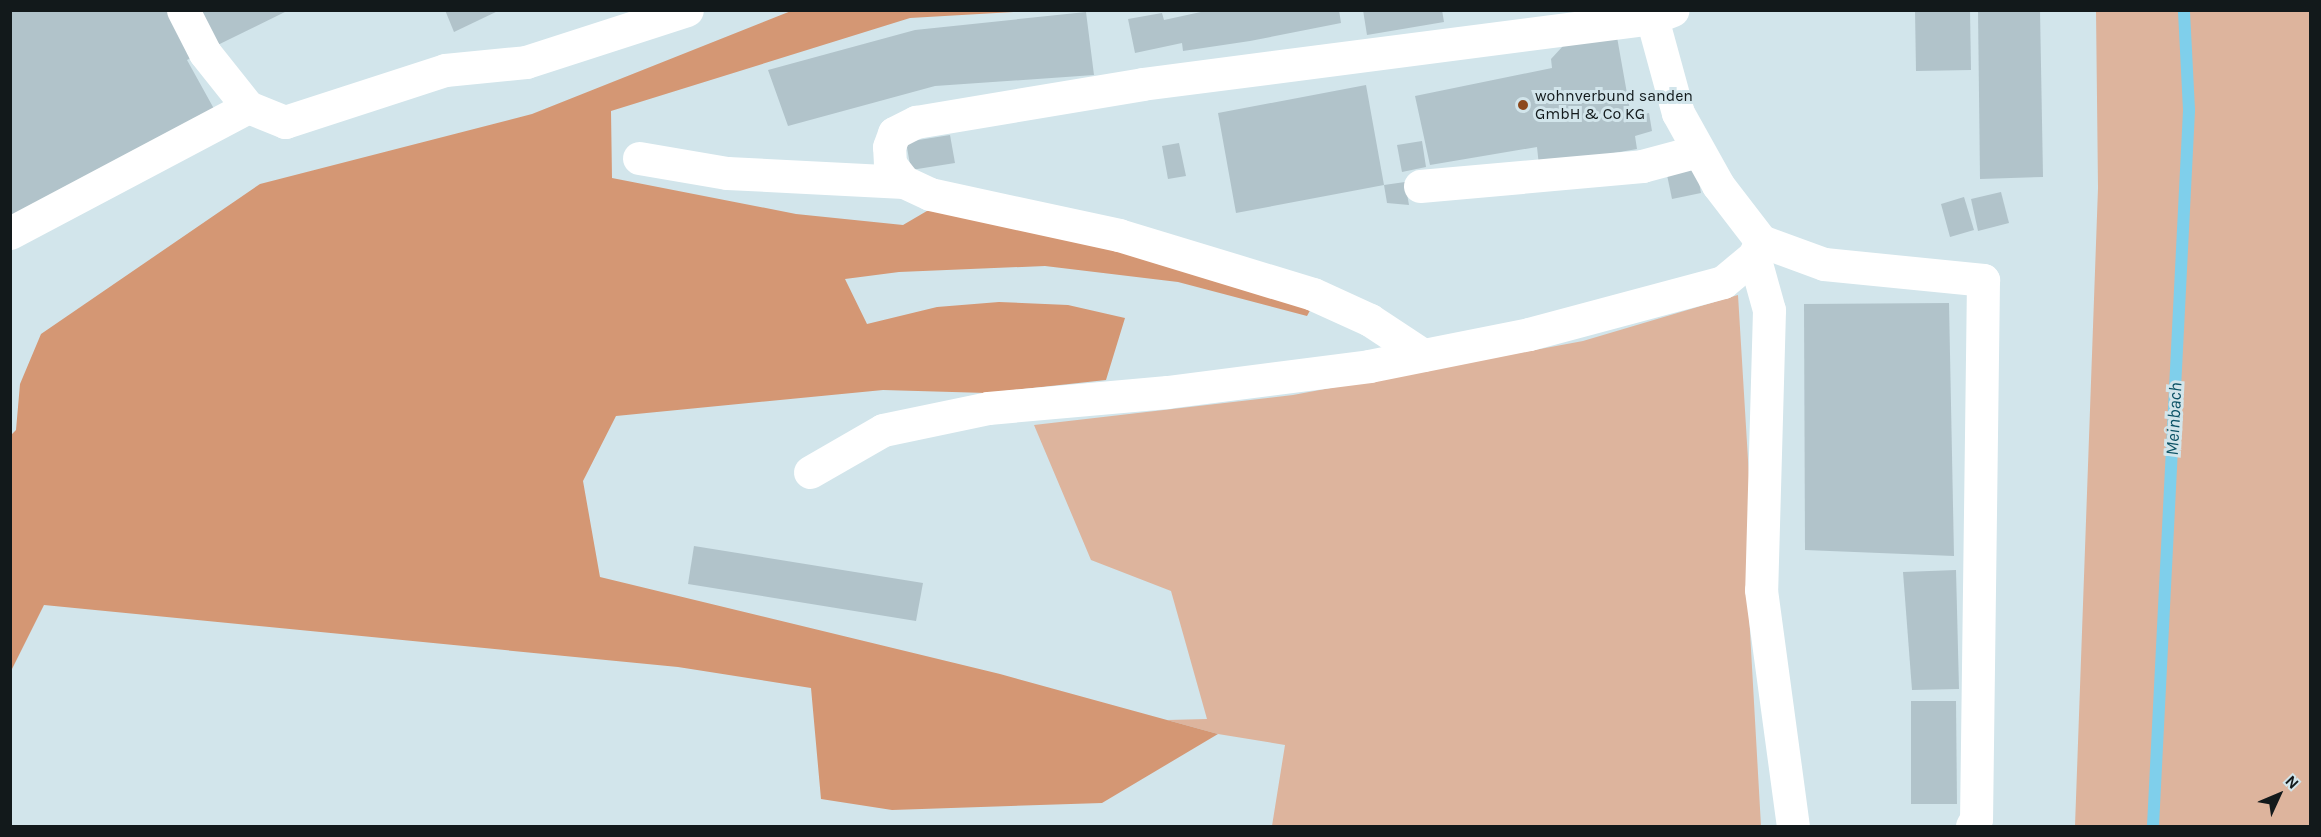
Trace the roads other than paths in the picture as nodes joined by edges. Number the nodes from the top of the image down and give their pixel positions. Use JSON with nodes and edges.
{"nodes":[{"id":1,"x":183,"y":10,"type":"edge"},
{"id":2,"x":687,"y":10,"type":"edge"},
{"id":3,"x":1662,"y":14,"type":"edge"},
{"id":4,"x":248,"y":107,"type":"junction"},
{"id":5,"x":1698,"y":151,"type":"junction"},
{"id":6,"x":639,"y":158,"type":"dead end"},
{"id":7,"x":904,"y":182,"type":"junction"},
{"id":8,"x":1420,"y":186,"type":"dead end"},
{"id":9,"x":10,"y":233,"type":"edge"},
{"id":10,"x":1758,"y":249,"type":"junction"},
{"id":11,"x":1423,"y":356,"type":"junction"},
{"id":12,"x":810,"y":472,"type":"dead end"},
{"id":13,"x":1793,"y":826,"type":"edge"},
{"id":14,"x":1972,"y":826,"type":"edge"}],
"edges":[{"from":1,"to":4,"type":"lane"},
{"from":2,"to":4,"type":"lane"},
{"from":3,"to":5,"type":"lane"},
{"from":3,"to":7,"type":"lane"},
{"from":4,"to":9,"type":"lane"},
{"from":5,"to":8,"type":"lane"},
{"from":5,"to":10,"type":"lane"},
{"from":6,"to":7,"type":"lane"},
{"from":7,"to":11,"type":"lane"},
{"from":10,"to":11,"type":"lane"},
{"from":10,"to":13,"type":"lane"},
{"from":10,"to":14,"type":"lane"},
{"from":11,"to":12,"type":"lane"}]}
